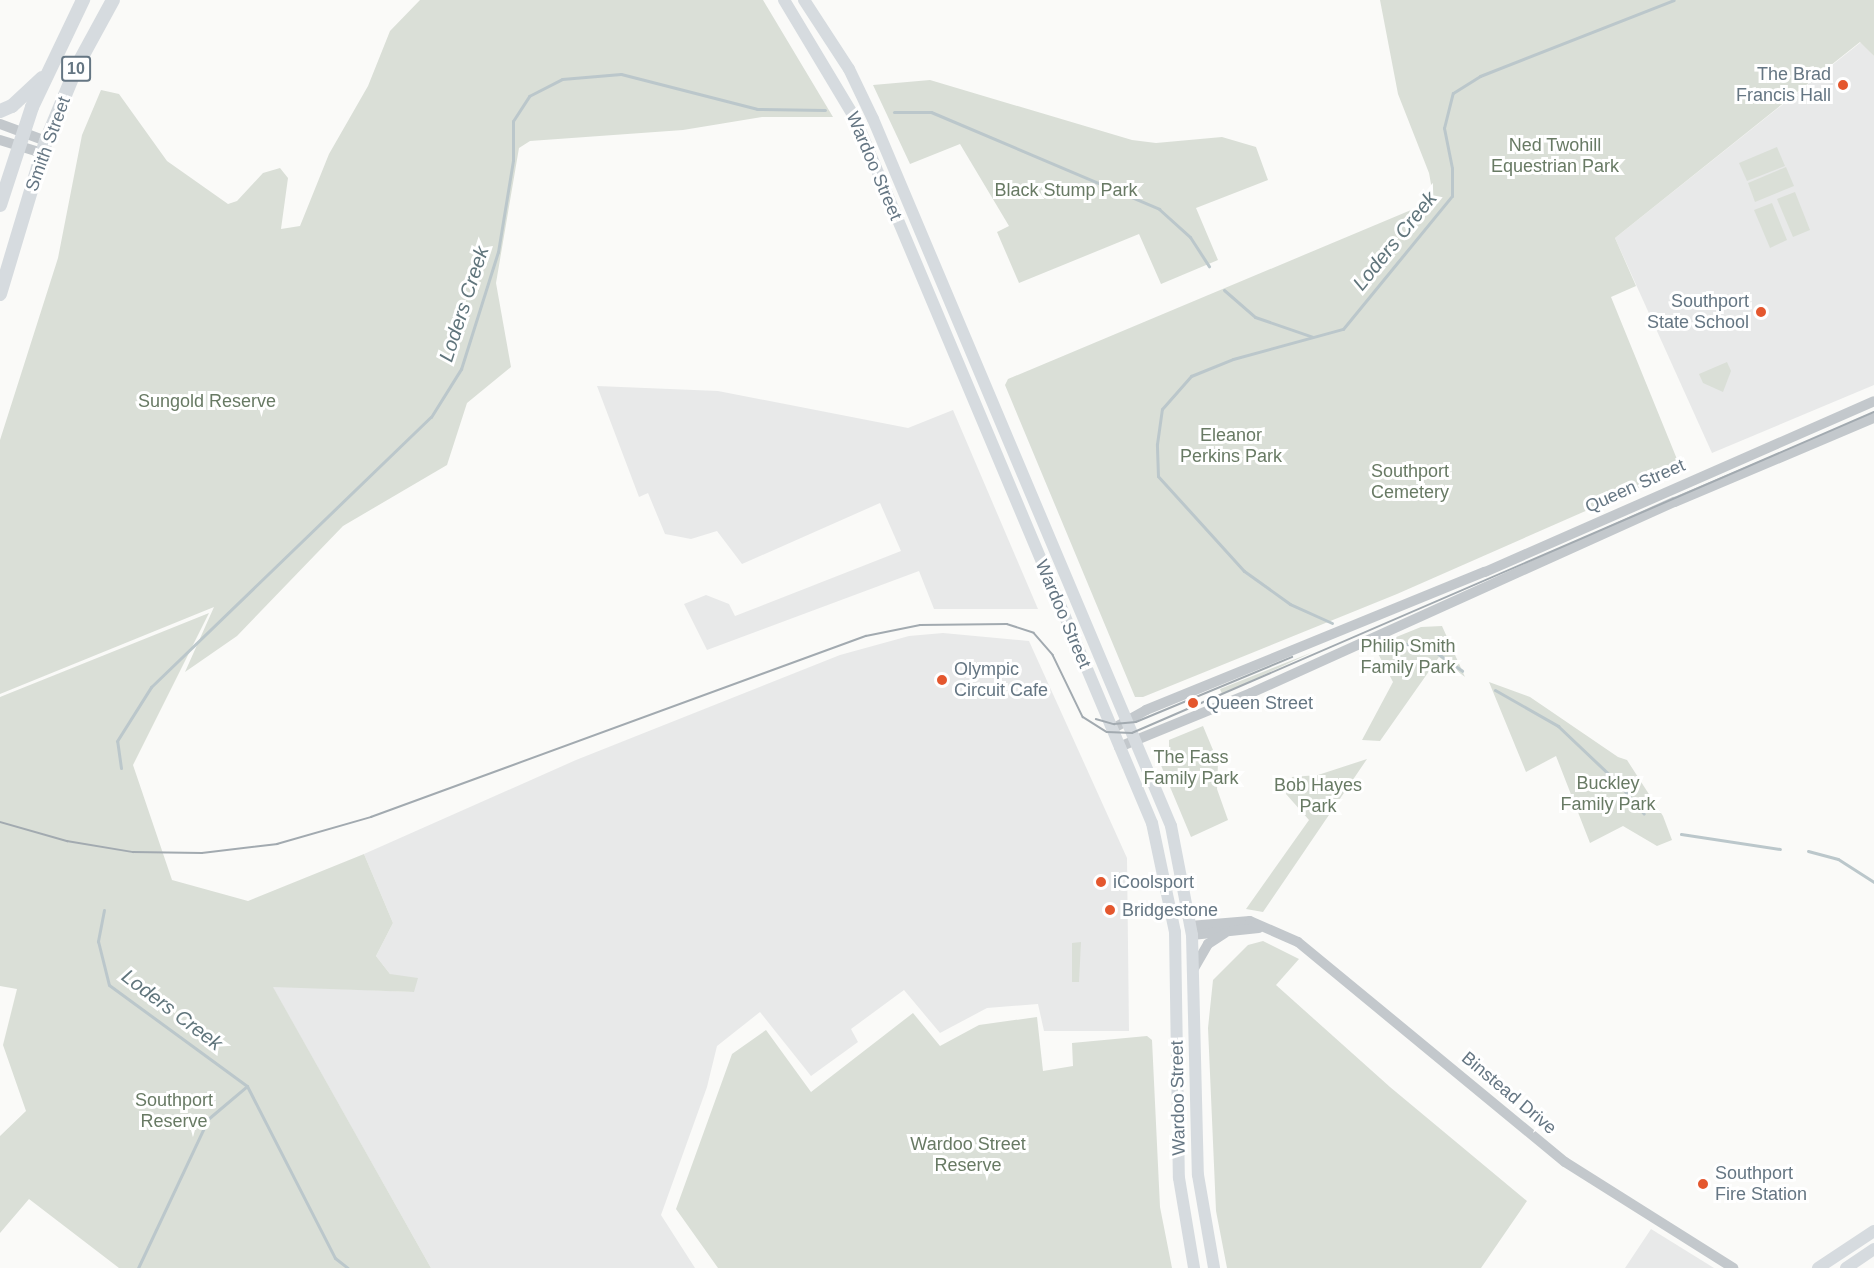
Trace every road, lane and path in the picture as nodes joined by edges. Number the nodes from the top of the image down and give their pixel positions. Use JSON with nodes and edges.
{"nodes":[{"id":1,"x":83,"y":0,"type":"edge"},
{"id":2,"x":113,"y":0,"type":"edge"},
{"id":3,"x":784,"y":0,"type":"edge"},
{"id":4,"x":804,"y":0,"type":"edge"},
{"id":5,"x":44,"y":76,"type":"junction"},
{"id":6,"x":0,"y":111,"type":"edge"},
{"id":7,"x":0,"y":124,"type":"edge"},
{"id":8,"x":20,"y":139,"type":"junction"},
{"id":9,"x":0,"y":140,"type":"edge"},
{"id":10,"x":44,"y":147,"type":"junction"},
{"id":11,"x":3,"y":181,"type":"edge"},
{"id":12,"x":0,"y":205,"type":"edge"},
{"id":13,"x":0,"y":294,"type":"edge"},
{"id":14,"x":1874,"y":401,"type":"edge"},
{"id":15,"x":1874,"y":418,"type":"edge"},
{"id":16,"x":1126,"y":719,"type":"junction"},
{"id":17,"x":1112,"y":729,"type":"junction"},
{"id":18,"x":1136,"y":741,"type":"junction"},
{"id":19,"x":1119,"y":747,"type":"junction"},
{"id":20,"x":1243,"y":929,"type":"junction"},
{"id":21,"x":1274,"y":930,"type":"junction"},
{"id":22,"x":1191,"y":931,"type":"junction"},
{"id":23,"x":1175,"y":932,"type":"junction"},
{"id":24,"x":1193,"y":971,"type":"junction"},
{"id":25,"x":1874,"y":1231,"type":"edge"},
{"id":26,"x":1874,"y":1249,"type":"edge"},
{"id":27,"x":1194,"y":1268,"type":"edge"},
{"id":28,"x":1214,"y":1268,"type":"edge"},
{"id":29,"x":1733,"y":1268,"type":"edge"},
{"id":30,"x":1818,"y":1268,"type":"edge"},
{"id":31,"x":1846,"y":1268,"type":"edge"}],
"edges":[{"from":1,"to":5,"type":"highway","name":"Smith Street","number":"10"},
{"from":2,"to":10,"type":"highway","name":"Smith Street","number":"10"},
{"from":3,"to":17,"type":"main road","name":"Wardoo Street"},
{"from":4,"to":16,"type":"main road","name":"Wardoo Street"},
{"from":5,"to":6,"type":"highway"},
{"from":5,"to":8,"type":"highway","name":"Smith Street","number":"10"},
{"from":7,"to":8,"type":"street"},
{"from":8,"to":9,"type":"street"},
{"from":8,"to":10,"type":"street"},
{"from":8,"to":11,"type":"highway","name":"Smith Street","number":"10"},
{"from":10,"to":13,"type":"highway","name":"Smith Street","number":"10"},
{"from":11,"to":12,"type":"highway","name":"Smith Street","number":"10"},
{"from":14,"to":16,"type":"street","name":"Queen Street"},
{"from":15,"to":18,"type":"street","name":"Queen Street"},
{"from":16,"to":17,"type":"street","name":"Queen Street"},
{"from":16,"to":18,"type":"main road","name":"Wardoo Street"},
{"from":17,"to":19,"type":"main road","name":"Wardoo Street"},
{"from":18,"to":19,"type":"street","name":"Queen Street"},
{"from":18,"to":22,"type":"main road","name":"Wardoo Street"},
{"from":19,"to":23,"type":"main road","name":"Wardoo Street"},
{"from":20,"to":21,"type":"street","name":"Binstead Drive"},
{"from":20,"to":22,"type":"street","name":"Binstead Drive"},
{"from":20,"to":24,"type":"street","name":"Binstead Drive"},
{"from":21,"to":22,"type":"street","name":"Binstead Drive"},
{"from":21,"to":29,"type":"street","name":"Binstead Drive"},
{"from":22,"to":23,"type":"main road"},
{"from":22,"to":24,"type":"main road","name":"Wardoo Street"},
{"from":23,"to":27,"type":"main road","name":"Wardoo Street"},
{"from":24,"to":28,"type":"main road","name":"Wardoo Street"},
{"from":25,"to":30,"type":"main road"},
{"from":26,"to":31,"type":"main road"}]}
